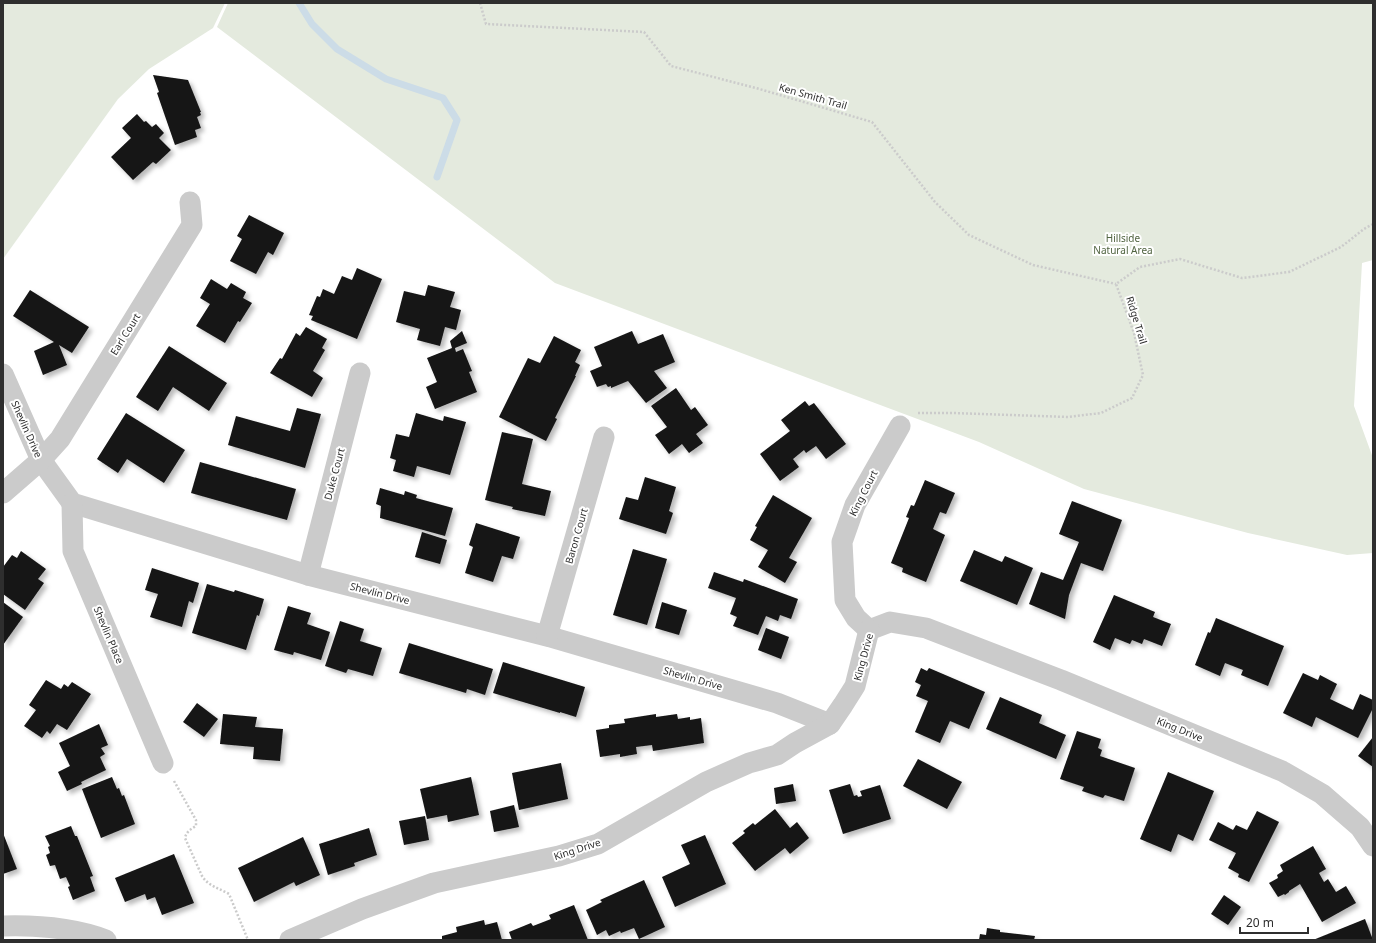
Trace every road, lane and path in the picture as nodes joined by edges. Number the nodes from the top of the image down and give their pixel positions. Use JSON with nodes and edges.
{"nodes":[{"id":1,"x":480,"y":3,"type":"edge"},
{"id":2,"x":190,"y":202,"type":"dead end"},
{"id":3,"x":1373,"y":224,"type":"edge"},
{"id":4,"x":1116,"y":284,"type":"junction"},
{"id":5,"x":360,"y":373,"type":"dead end"},
{"id":6,"x":3,"y":374,"type":"edge"},
{"id":7,"x":900,"y":426,"type":"joint"},
{"id":8,"x":604,"y":437,"type":"dead end"},
{"id":9,"x":41,"y":460,"type":"junction"},
{"id":10,"x":3,"y":493,"type":"edge"},
{"id":11,"x":72,"y":503,"type":"junction"},
{"id":12,"x":308,"y":575,"type":"junction"},
{"id":13,"x":869,"y":630,"type":"junction"},
{"id":14,"x":547,"y":636,"type":"junction"},
{"id":15,"x":830,"y":724,"type":"junction"},
{"id":16,"x":163,"y":763,"type":"joint"},
{"id":17,"x":1373,"y":846,"type":"edge"},
{"id":18,"x":3,"y":926,"type":"edge"},
{"id":19,"x":106,"y":940,"type":"edge"},
{"id":20,"x":248,"y":940,"type":"edge"},
{"id":21,"x":290,"y":940,"type":"edge"}],
"edges":[{"from":1,"to":4,"type":"path","name":"Ken Smith Trail"},
{"from":2,"to":9,"type":"street","name":"Earl Court"},
{"from":3,"to":4,"type":"path"},
{"from":4,"to":7,"type":"path","name":"Ridge Trail"},
{"from":5,"to":12,"type":"street","name":"Duke Court"},
{"from":6,"to":9,"type":"street","name":"Shevlin Drive"},
{"from":7,"to":13,"type":"street","name":"King Court"},
{"from":8,"to":14,"type":"street","name":"Baron Court"},
{"from":9,"to":10,"type":"street","name":"Earl Court"},
{"from":9,"to":11,"type":"street","name":"Shevlin Drive"},
{"from":11,"to":12,"type":"street","name":"Shevlin Drive"},
{"from":11,"to":16,"type":"street","name":"Shevlin Place"},
{"from":12,"to":14,"type":"street","name":"Shevlin Drive"},
{"from":13,"to":15,"type":"street","name":"King Drive"},
{"from":13,"to":17,"type":"street","name":"King Drive"},
{"from":14,"to":15,"type":"street","name":"Shevlin Drive"},
{"from":15,"to":21,"type":"street","name":"King Drive"},
{"from":16,"to":20,"type":"path"},
{"from":18,"to":19,"type":"street"}]}
